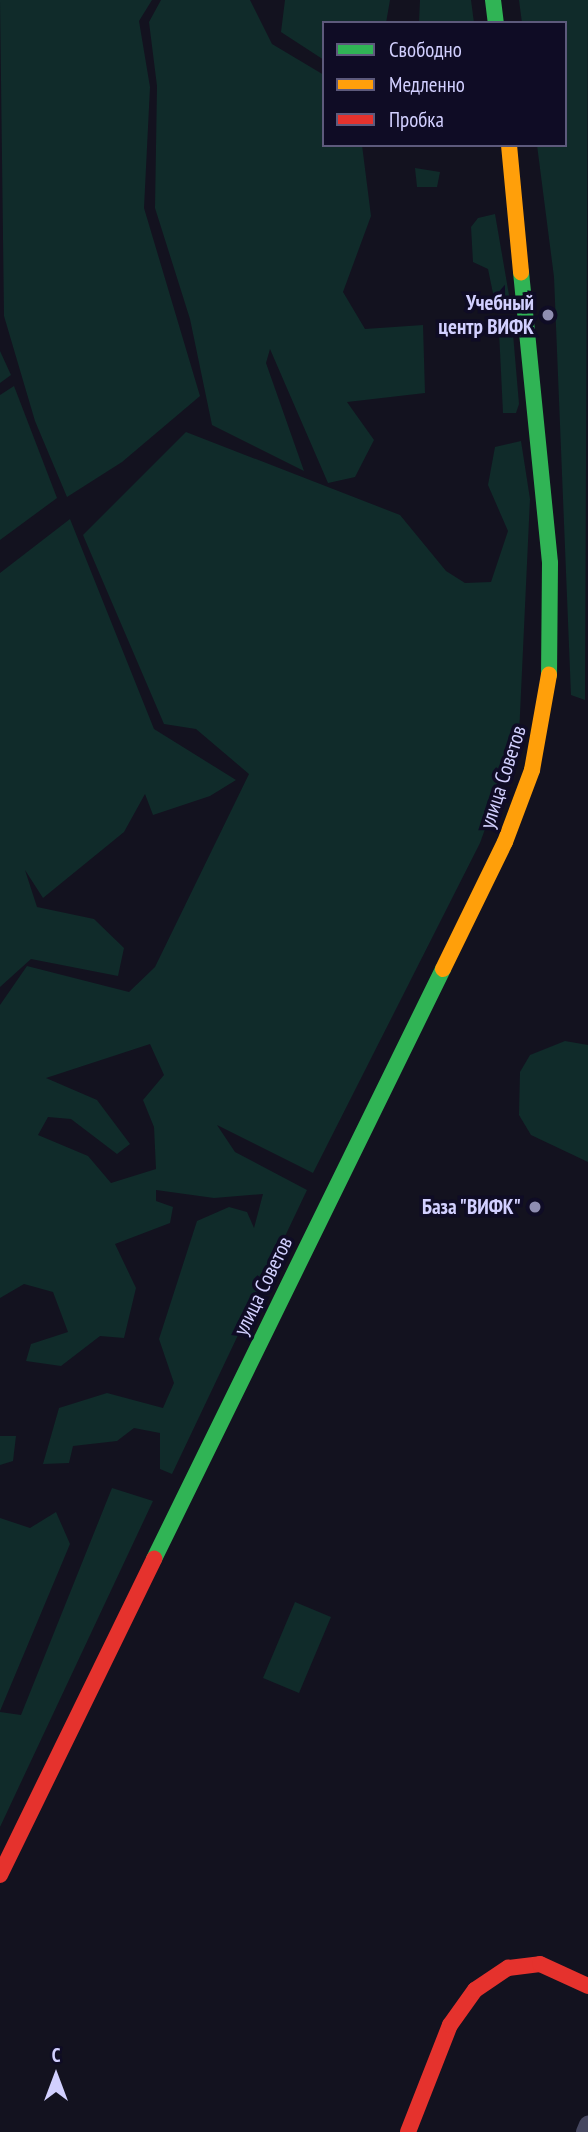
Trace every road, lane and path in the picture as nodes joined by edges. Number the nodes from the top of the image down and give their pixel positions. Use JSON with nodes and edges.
{"nodes":[{"id":1,"x":493,"y":0,"type":"edge"},
{"id":2,"x":496,"y":21,"type":"edge"},
{"id":3,"x":509,"y":147,"type":"edge"},
{"id":4,"x":0,"y":1875,"type":"edge"},
{"id":5,"x":588,"y":1986,"type":"edge"},
{"id":6,"x":588,"y":2125,"type":"edge"},
{"id":7,"x":408,"y":2132,"type":"edge"},
{"id":8,"x":585,"y":2132,"type":"edge"}],
"edges":[{"from":1,"to":2,"type":"main road"},
{"from":3,"to":4,"type":"main road","name":"улица Советов"},
{"from":5,"to":7,"type":"main road"},
{"from":6,"to":8,"type":"street"}]}
